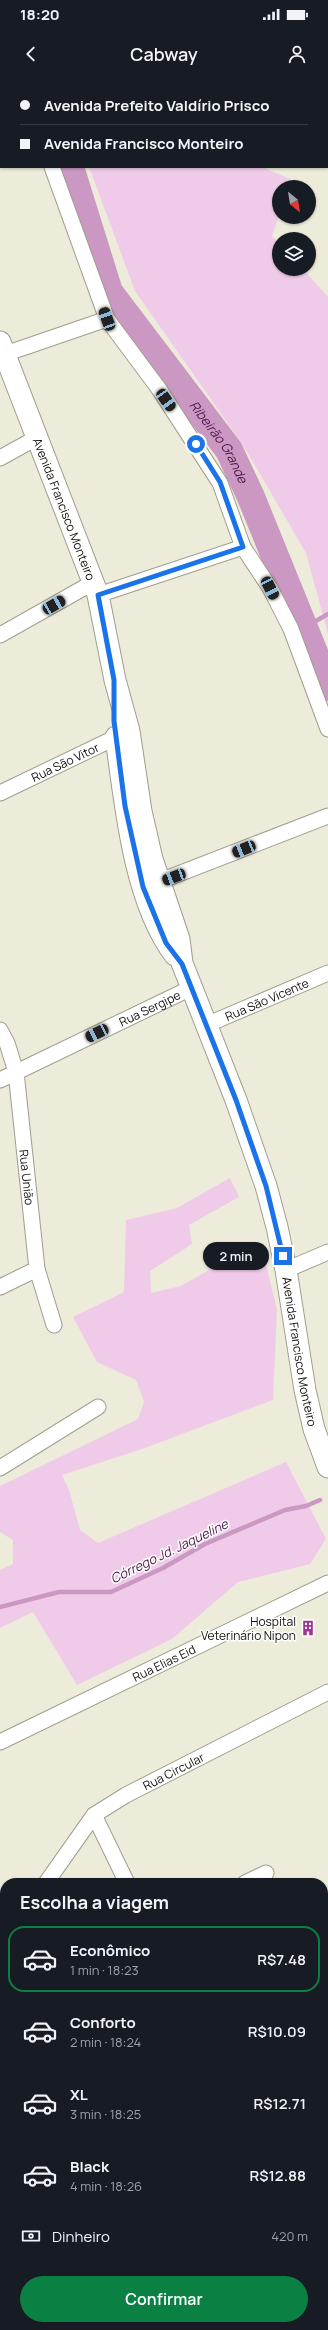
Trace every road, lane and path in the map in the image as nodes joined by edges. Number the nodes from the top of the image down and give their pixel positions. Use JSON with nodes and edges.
{"nodes":[{"id":1,"x":52,"y":168,"type":"edge"},
{"id":2,"x":107,"y":319,"type":"junction"},
{"id":3,"x":2,"y":348,"type":"edge"},
{"id":4,"x":38,"y":437,"type":"junction"},
{"id":5,"x":0,"y":458,"type":"edge"},
{"id":6,"x":243,"y":547,"type":"junction"},
{"id":7,"x":96,"y":588,"type":"junction"},
{"id":8,"x":0,"y":635,"type":"edge"},
{"id":9,"x":328,"y":729,"type":"edge"},
{"id":10,"x":123,"y":734,"type":"junction"},
{"id":11,"x":0,"y":794,"type":"edge"},
{"id":12,"x":328,"y":816,"type":"edge"},
{"id":13,"x":151,"y":885,"type":"junction"},
{"id":14,"x":328,"y":973,"type":"edge"},
{"id":15,"x":191,"y":988,"type":"junction"},
{"id":16,"x":206,"y":1025,"type":"junction"},
{"id":17,"x":0,"y":1030,"type":"edge"},
{"id":18,"x":16,"y":1072,"type":"junction"},
{"id":19,"x":0,"y":1080,"type":"edge"},
{"id":20,"x":328,"y":1252,"type":"edge"},
{"id":21,"x":37,"y":1269,"type":"junction"},
{"id":22,"x":286,"y":1270,"type":"junction"},
{"id":23,"x":0,"y":1287,"type":"edge"},
{"id":24,"x":54,"y":1325,"type":"dead end"},
{"id":25,"x":98,"y":1407,"type":"dead end"},
{"id":26,"x":321,"y":1428,"type":"edge"},
{"id":27,"x":0,"y":1468,"type":"edge"},
{"id":28,"x":328,"y":1468,"type":"edge"},
{"id":29,"x":328,"y":1583,"type":"edge"},
{"id":30,"x":327,"y":1695,"type":"edge"},
{"id":31,"x":0,"y":1742,"type":"edge"},
{"id":32,"x":94,"y":1815,"type":"junction"},
{"id":33,"x":266,"y":1873,"type":"dead end"},
{"id":34,"x":50,"y":1878,"type":"edge"},
{"id":35,"x":125,"y":1878,"type":"edge"},
{"id":36,"x":256,"y":1878,"type":"edge"}],
"edges":[{"from":1,"to":2,"type":"street"},
{"from":2,"to":3,"type":"street"},
{"from":2,"to":6,"type":"street"},
{"from":3,"to":4,"type":"main road","name":"Avenida Francisco Monteiro"},
{"from":4,"to":5,"type":"street"},
{"from":4,"to":7,"type":"main road","name":"Avenida Francisco Monteiro"},
{"from":6,"to":7,"type":"street"},
{"from":6,"to":9,"type":"street"},
{"from":7,"to":8,"type":"street"},
{"from":7,"to":10,"type":"main road","name":"Avenida Francisco Monteiro"},
{"from":10,"to":11,"type":"street","name":"Rua São Vitor"},
{"from":10,"to":13,"type":"main road","name":"Avenida Francisco Monteiro"},
{"from":12,"to":13,"type":"street"},
{"from":13,"to":15,"type":"main road","name":"Avenida Francisco Monteiro"},
{"from":14,"to":16,"type":"street","name":"Rua São Vicente"},
{"from":15,"to":16,"type":"main road","name":"Avenida Francisco Monteiro"},
{"from":15,"to":18,"type":"street","name":"Rua Sergipe"},
{"from":16,"to":22,"type":"main road","name":"Avenida Francisco Monteiro"},
{"from":17,"to":18,"type":"street","name":"Rua União"},
{"from":18,"to":19,"type":"street","name":"Rua Sergipe"},
{"from":18,"to":21,"type":"street","name":"Rua União"},
{"from":20,"to":22,"type":"street"},
{"from":21,"to":23,"type":"street"},
{"from":21,"to":24,"type":"street","name":"Rua União"},
{"from":22,"to":26,"type":"main road","name":"Avenida Francisco Monteiro"},
{"from":25,"to":27,"type":"street"},
{"from":26,"to":28,"type":"main road","name":"Avenida Francisco Monteiro"},
{"from":29,"to":31,"type":"street","name":"Rua Elias Eid"},
{"from":30,"to":32,"type":"street","name":"Rua Circular"},
{"from":32,"to":34,"type":"street","name":"Rua Circular"},
{"from":32,"to":35,"type":"street"},
{"from":33,"to":36,"type":"street"}]}
